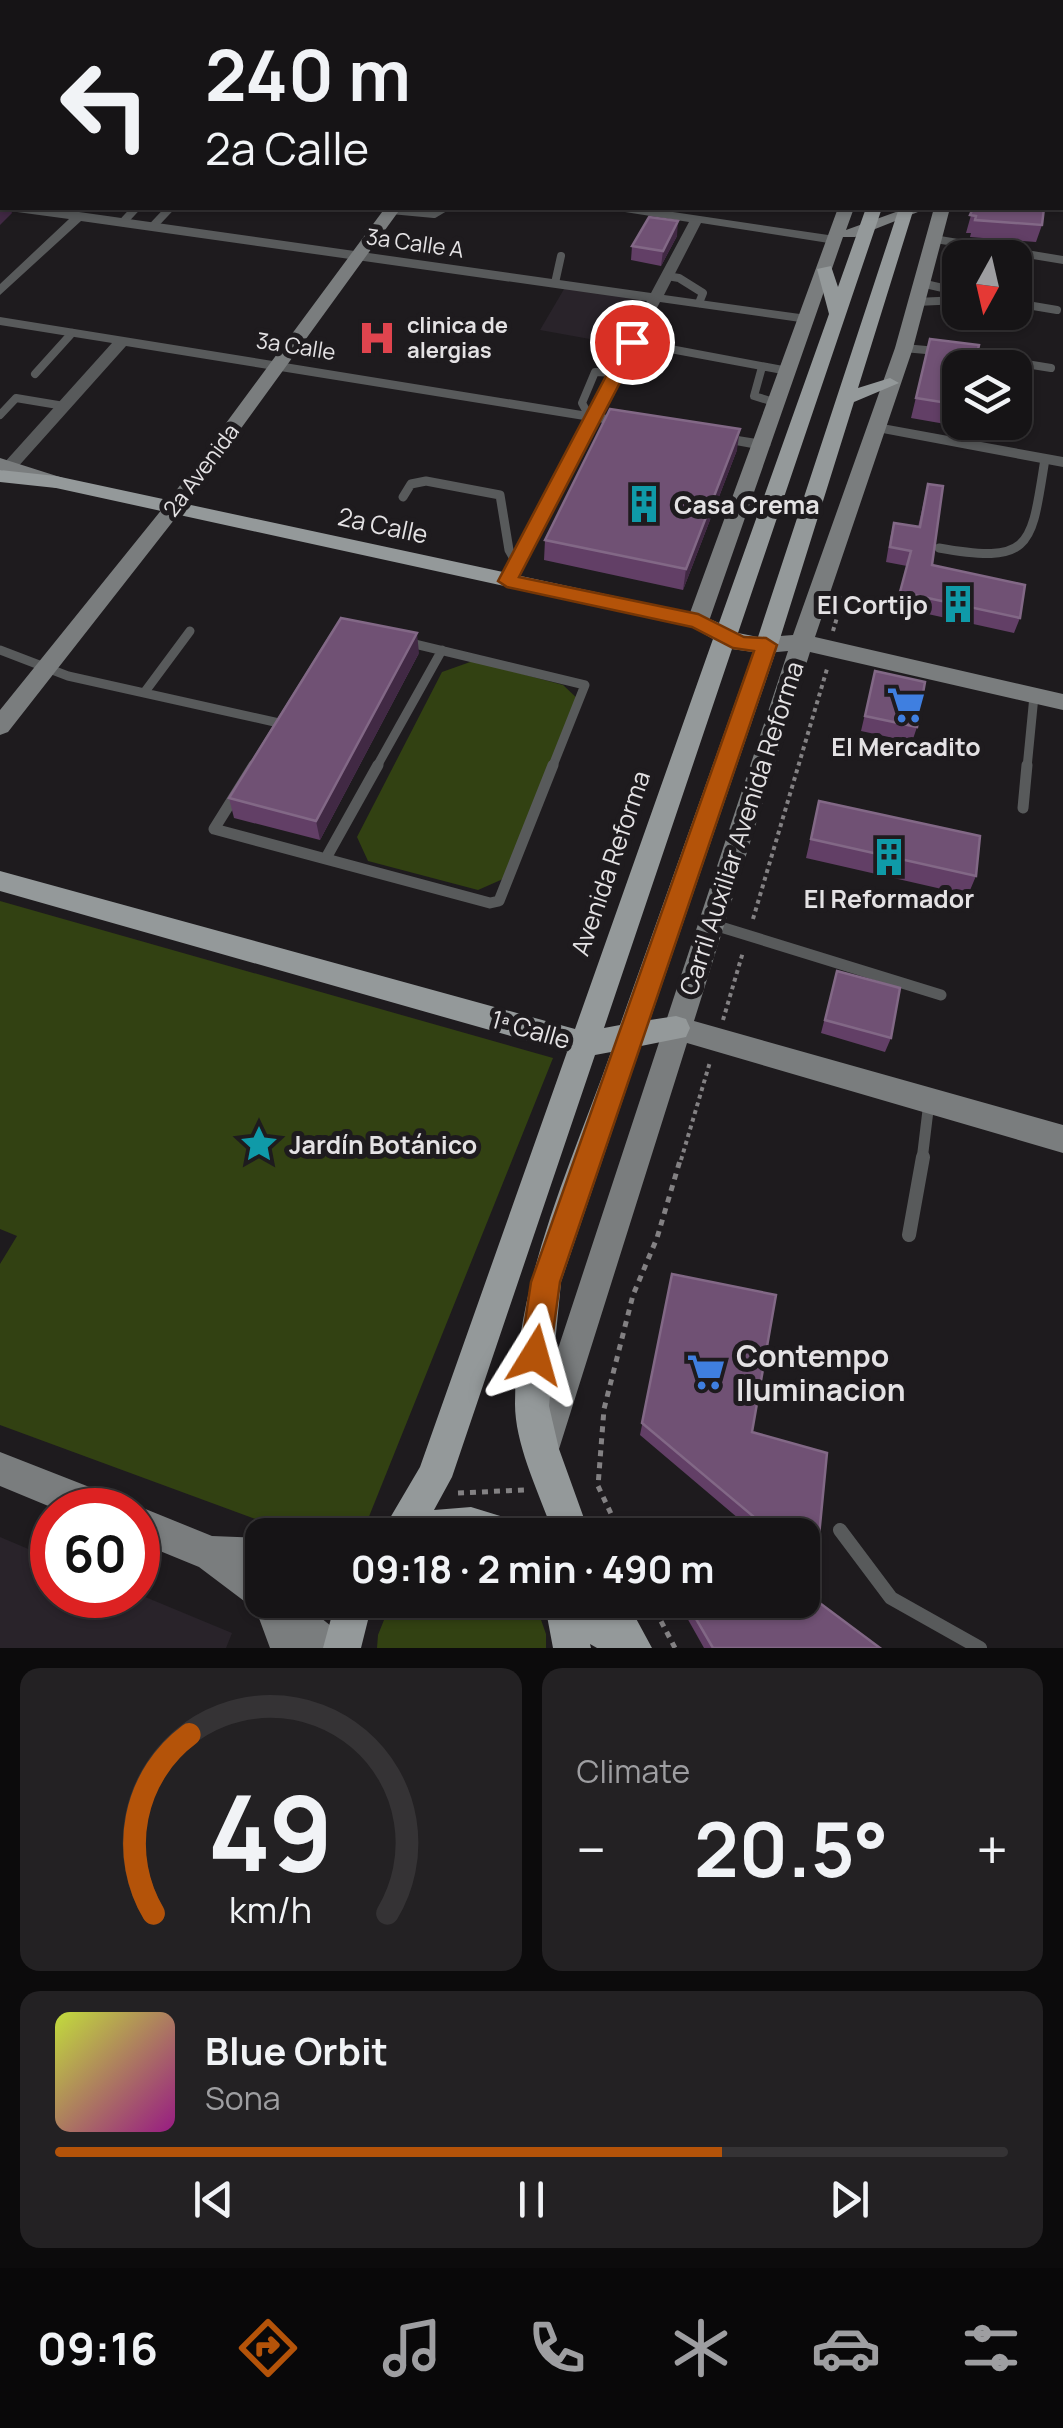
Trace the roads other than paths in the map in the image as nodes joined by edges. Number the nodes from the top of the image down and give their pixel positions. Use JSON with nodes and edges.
{"nodes":[{"id":1,"x":34,"y":210,"type":"edge"},
{"id":2,"x":134,"y":210,"type":"edge"},
{"id":3,"x":168,"y":210,"type":"edge"},
{"id":4,"x":391,"y":210,"type":"edge"},
{"id":5,"x":639,"y":210,"type":"edge"},
{"id":6,"x":845,"y":210,"type":"edge"},
{"id":7,"x":873,"y":210,"type":"edge"},
{"id":8,"x":909,"y":210,"type":"edge"},
{"id":9,"x":911,"y":210,"type":"edge"},
{"id":10,"x":941,"y":210,"type":"edge"},
{"id":11,"x":79,"y":216,"type":"junction"},
{"id":12,"x":697,"y":218,"type":"junction"},
{"id":13,"x":123,"y":222,"type":"junction"},
{"id":14,"x":153,"y":226,"type":"junction"},
{"id":15,"x":868,"y":227,"type":"junction"},
{"id":16,"x":934,"y":239,"type":"junction"},
{"id":17,"x":835,"y":240,"type":"junction"},
{"id":18,"x":358,"y":256,"type":"junction"},
{"id":19,"x":561,"y":256,"type":"dead end"},
{"id":20,"x":1063,"y":260,"type":"edge"},
{"id":21,"x":825,"y":268,"type":"junction"},
{"id":22,"x":667,"y":276,"type":"junction"},
{"id":23,"x":555,"y":283,"type":"junction"},
{"id":24,"x":0,"y":291,"type":"edge"},
{"id":25,"x":918,"y":292,"type":"junction"},
{"id":26,"x":942,"y":292,"type":"edge"},
{"id":27,"x":656,"y":297,"type":"junction"},
{"id":28,"x":942,"y":297,"type":"edge"},
{"id":29,"x":700,"y":303,"type":"junction"},
{"id":30,"x":1032,"y":306,"type":"edge"},
{"id":31,"x":1057,"y":310,"type":"dead end"},
{"id":32,"x":838,"y":316,"type":"junction"},
{"id":33,"x":807,"y":319,"type":"junction"},
{"id":34,"x":0,"y":321,"type":"edge"},
{"id":35,"x":72,"y":333,"type":"junction"},
{"id":36,"x":122,"y":341,"type":"junction"},
{"id":37,"x":632,"y":342,"type":"junction"},
{"id":38,"x":904,"y":348,"type":"junction"},
{"id":39,"x":942,"y":351,"type":"edge"},
{"id":40,"x":1032,"y":365,"type":"edge"},
{"id":41,"x":279,"y":366,"type":"junction"},
{"id":42,"x":762,"y":367,"type":"junction"},
{"id":43,"x":1051,"y":368,"type":"dead end"},
{"id":44,"x":788,"y":371,"type":"junction"},
{"id":45,"x":35,"y":374,"type":"dead end"},
{"id":46,"x":890,"y":384,"type":"junction"},
{"id":47,"x":845,"y":399,"type":"junction"},
{"id":48,"x":777,"y":403,"type":"junction"},
{"id":49,"x":64,"y":406,"type":"junction"},
{"id":50,"x":0,"y":415,"type":"edge"},
{"id":51,"x":592,"y":417,"type":"junction"},
{"id":52,"x":651,"y":427,"type":"edge"},
{"id":53,"x":876,"y":428,"type":"junction"},
{"id":54,"x":688,"y":433,"type":"edge"},
{"id":55,"x":763,"y":445,"type":"junction"},
{"id":56,"x":1045,"y":459,"type":"junction"},
{"id":57,"x":1063,"y":462,"type":"edge"},
{"id":58,"x":3,"y":469,"type":"edge"},
{"id":59,"x":403,"y":497,"type":"dead end"},
{"id":60,"x":174,"y":507,"type":"junction"},
{"id":61,"x":939,"y":548,"type":"edge"},
{"id":62,"x":512,"y":572,"type":"junction"},
{"id":63,"x":698,"y":621,"type":"junction"},
{"id":64,"x":729,"y":626,"type":"junction"},
{"id":65,"x":190,"y":631,"type":"dead end"},
{"id":66,"x":769,"y":634,"type":"junction"},
{"id":67,"x":802,"y":642,"type":"junction"},
{"id":68,"x":0,"y":650,"type":"edge"},
{"id":69,"x":442,"y":650,"type":"junction"},
{"id":70,"x":46,"y":667,"type":"junction"},
{"id":71,"x":144,"y":692,"type":"junction"},
{"id":72,"x":1034,"y":696,"type":"junction"},
{"id":73,"x":1063,"y":702,"type":"edge"},
{"id":74,"x":279,"y":723,"type":"junction"},
{"id":75,"x":0,"y":726,"type":"edge"},
{"id":76,"x":1023,"y":808,"type":"dead end"},
{"id":77,"x":326,"y":858,"type":"junction"},
{"id":78,"x":0,"y":882,"type":"edge"},
{"id":79,"x":710,"y":924,"type":"junction"},
{"id":80,"x":941,"y":996,"type":"dead end"},
{"id":81,"x":676,"y":1028,"type":"junction"},
{"id":82,"x":630,"y":1035,"type":"junction"},
{"id":83,"x":584,"y":1044,"type":"junction"},
{"id":84,"x":929,"y":1100,"type":"junction"},
{"id":85,"x":1063,"y":1139,"type":"edge"},
{"id":86,"x":909,"y":1235,"type":"dead end"},
{"id":87,"x":542,"y":1449,"type":"junction"},
{"id":88,"x":0,"y":1469,"type":"edge"},
{"id":89,"x":47,"y":1488,"type":"edge"},
{"id":90,"x":409,"y":1518,"type":"edge"},
{"id":91,"x":564,"y":1518,"type":"edge"},
{"id":92,"x":840,"y":1530,"type":"dead end"},
{"id":93,"x":160,"y":1533,"type":"edge"},
{"id":94,"x":212,"y":1554,"type":"junction"},
{"id":95,"x":245,"y":1555,"type":"edge"},
{"id":96,"x":245,"y":1580,"type":"edge"},
{"id":97,"x":280,"y":1618,"type":"edge"},
{"id":98,"x":292,"y":1618,"type":"edge"},
{"id":99,"x":350,"y":1618,"type":"edge"},
{"id":100,"x":573,"y":1618,"type":"edge"},
{"id":101,"x":616,"y":1618,"type":"edge"},
{"id":102,"x":632,"y":1647,"type":"edge"},
{"id":103,"x":290,"y":1648,"type":"edge"},
{"id":104,"x":329,"y":1648,"type":"edge"},
{"id":105,"x":342,"y":1648,"type":"edge"},
{"id":106,"x":980,"y":1648,"type":"edge"}],
"edges":[{"from":1,"to":11,"type":"street","name":"3a Calle A"},
{"from":2,"to":13,"type":"lane"},
{"from":3,"to":14,"type":"lane"},
{"from":4,"to":18,"type":"street","name":"2a Avenida"},
{"from":5,"to":12,"type":"street"},
{"from":6,"to":17,"type":"street"},
{"from":7,"to":15,"type":"main road","name":"Avenida Reforma"},
{"from":8,"to":15,"type":"street"},
{"from":9,"to":47,"type":"main road"},
{"from":10,"to":16,"type":"street","name":"Carril Auxiliar Avenida Reforma"},
{"from":11,"to":13,"type":"street","name":"3a Calle A"},
{"from":11,"to":24,"type":"street"},
{"from":12,"to":17,"type":"street"},
{"from":12,"to":22,"type":"street"},
{"from":13,"to":14,"type":"street","name":"3a Calle A"},
{"from":14,"to":18,"type":"street","name":"3a Calle A"},
{"from":15,"to":17,"type":"street"},
{"from":15,"to":32,"type":"main road","name":"Avenida Reforma"},
{"from":16,"to":20,"type":"street"},
{"from":16,"to":25,"type":"street","name":"Carril Auxiliar Avenida Reforma"},
{"from":17,"to":21,"type":"street"},
{"from":18,"to":23,"type":"street","name":"3a Calle A"},
{"from":18,"to":41,"type":"street","name":"2a Avenida"},
{"from":19,"to":23,"type":"lane"},
{"from":21,"to":32,"type":"main road"},
{"from":21,"to":33,"type":"street"},
{"from":22,"to":27,"type":"street"},
{"from":22,"to":29,"type":"lane"},
{"from":23,"to":27,"type":"street","name":"3a Calle A"},
{"from":25,"to":26,"type":"lane"},
{"from":25,"to":28,"type":"lane"},
{"from":25,"to":38,"type":"street","name":"Carril Auxiliar Avenida Reforma"},
{"from":27,"to":29,"type":"street","name":"3a Calle A"},
{"from":27,"to":37,"type":"street"},
{"from":29,"to":33,"type":"street","name":"3a Calle A"},
{"from":30,"to":31,"type":"lane"},
{"from":32,"to":64,"type":"main road","name":"Avenida Reforma"},
{"from":33,"to":44,"type":"street"},
{"from":34,"to":35,"type":"street","name":"3a Calle"},
{"from":35,"to":36,"type":"street","name":"3a Calle"},
{"from":35,"to":45,"type":"lane"},
{"from":36,"to":41,"type":"street","name":"3a Calle"},
{"from":36,"to":49,"type":"street"},
{"from":37,"to":42,"type":"lane"},
{"from":37,"to":51,"type":"street"},
{"from":38,"to":39,"type":"lane"},
{"from":38,"to":46,"type":"street","name":"Carril Auxiliar Avenida Reforma"},
{"from":40,"to":43,"type":"lane"},
{"from":41,"to":51,"type":"street","name":"3a Calle"},
{"from":41,"to":60,"type":"street","name":"2a Avenida"},
{"from":42,"to":44,"type":"lane"},
{"from":42,"to":48,"type":"lane"},
{"from":44,"to":48,"type":"street"},
{"from":46,"to":47,"type":"main road"},
{"from":46,"to":53,"type":"street","name":"Carril Auxiliar Avenida Reforma"},
{"from":47,"to":66,"type":"main road"},
{"from":48,"to":55,"type":"street"},
{"from":49,"to":50,"type":"lane"},
{"from":49,"to":58,"type":"street"},
{"from":51,"to":52,"type":"street","name":"3a Calle"},
{"from":51,"to":62,"type":"street"},
{"from":53,"to":56,"type":"street"},
{"from":53,"to":67,"type":"street","name":"Carril Auxiliar Avenida Reforma"},
{"from":54,"to":55,"type":"street"},
{"from":55,"to":63,"type":"street"},
{"from":56,"to":57,"type":"street"},
{"from":56,"to":61,"type":"lane"},
{"from":58,"to":60,"type":"main road","name":"2a Calle"},
{"from":59,"to":62,"type":"lane"},
{"from":60,"to":62,"type":"main road","name":"2a Calle"},
{"from":60,"to":70,"type":"street","name":"2a Avenida"},
{"from":62,"to":63,"type":"main road","name":"2a Calle"},
{"from":63,"to":64,"type":"main road","name":"2a Calle"},
{"from":64,"to":66,"type":"main road","name":"2a Calle"},
{"from":64,"to":83,"type":"main road","name":"Avenida Reforma"},
{"from":65,"to":71,"type":"lane"},
{"from":66,"to":67,"type":"street","name":"2a Calle"},
{"from":66,"to":82,"type":"main road"},
{"from":67,"to":72,"type":"street","name":"2a Calle"},
{"from":67,"to":79,"type":"street","name":"Carril Auxiliar Avenida Reforma"},
{"from":68,"to":70,"type":"lane"},
{"from":69,"to":74,"type":"lane"},
{"from":69,"to":77,"type":"lane"},
{"from":69,"to":77,"type":"lane"},
{"from":70,"to":71,"type":"lane"},
{"from":70,"to":75,"type":"street","name":"2a Avenida"},
{"from":71,"to":74,"type":"lane"},
{"from":72,"to":73,"type":"street","name":"2a Calle"},
{"from":72,"to":76,"type":"lane"},
{"from":74,"to":77,"type":"lane"},
{"from":78,"to":83,"type":"main road","name":"1ª Calle"},
{"from":79,"to":80,"type":"lane"},
{"from":79,"to":81,"type":"street","name":"Carril Auxiliar Avenida Reforma"},
{"from":81,"to":82,"type":"main road","name":"1ª Calle"},
{"from":81,"to":84,"type":"street","name":"1ª Calle"},
{"from":81,"to":87,"type":"street","name":"Carril Auxiliar Avenida Reforma"},
{"from":82,"to":83,"type":"main road","name":"1ª Calle"},
{"from":82,"to":87,"type":"main road"},
{"from":83,"to":90,"type":"main road","name":"Avenida Reforma"},
{"from":84,"to":85,"type":"street","name":"1ª Calle"},
{"from":84,"to":86,"type":"lane"},
{"from":87,"to":91,"type":"main road"},
{"from":88,"to":89,"type":"street"},
{"from":92,"to":106,"type":"lane"},
{"from":93,"to":94,"type":"street"},
{"from":94,"to":95,"type":"street"},
{"from":94,"to":96,"type":"street"},
{"from":97,"to":103,"type":"street"},
{"from":98,"to":104,"type":"street"},
{"from":99,"to":105,"type":"main road"},
{"from":100,"to":102,"type":"main road"},
{"from":101,"to":102,"type":"main road"}]}
